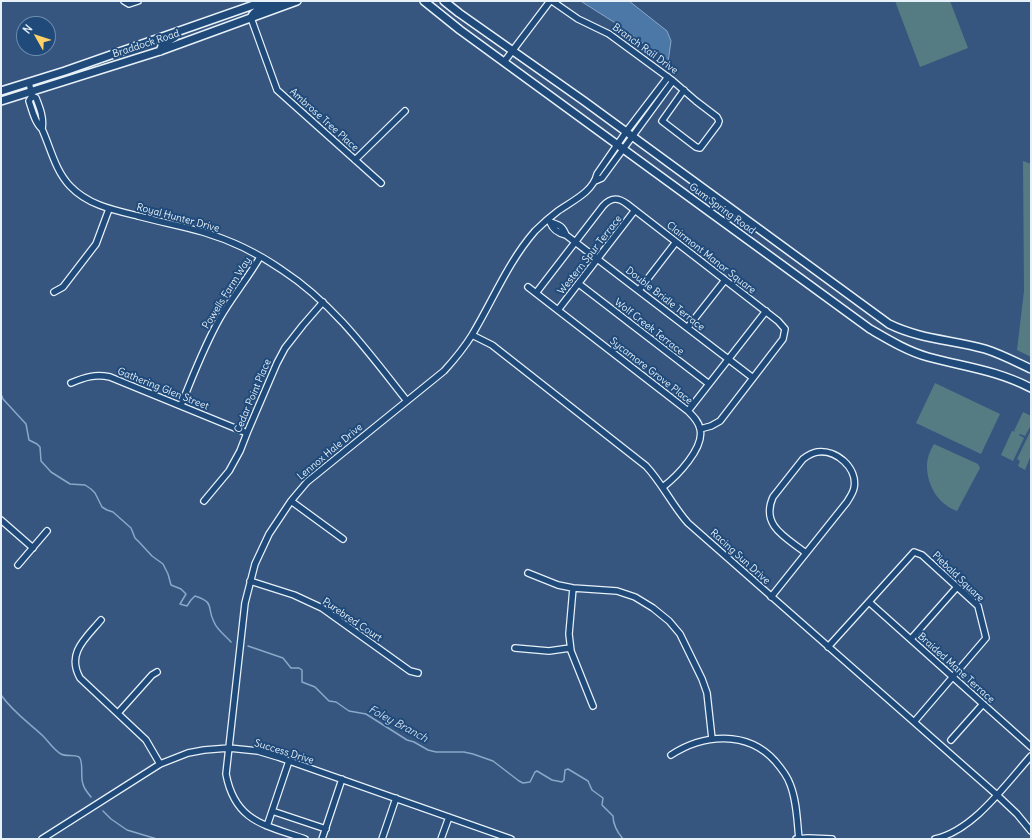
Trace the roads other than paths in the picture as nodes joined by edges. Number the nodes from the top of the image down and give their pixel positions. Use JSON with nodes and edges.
{"nodes":[{"id":1,"x":124,"y":1,"type":"edge"},
{"id":2,"x":138,"y":1,"type":"edge"},
{"id":3,"x":265,"y":1,"type":"edge"},
{"id":4,"x":280,"y":1,"type":"edge"},
{"id":5,"x":296,"y":1,"type":"edge"},
{"id":6,"x":424,"y":1,"type":"edge"},
{"id":7,"x":444,"y":1,"type":"edge"},
{"id":8,"x":551,"y":1,"type":"edge"},
{"id":9,"x":251,"y":18,"type":"junction"},
{"id":10,"x":202,"y":23,"type":"junction"},
{"id":11,"x":160,"y":51,"type":"junction"},
{"id":12,"x":513,"y":51,"type":"junction"},
{"id":13,"x":504,"y":62,"type":"junction"},
{"id":14,"x":671,"y":79,"type":"junction"},
{"id":15,"x":29,"y":82,"type":"junction"},
{"id":16,"x":684,"y":90,"type":"junction"},
{"id":17,"x":1,"y":91,"type":"edge"},
{"id":18,"x":31,"y":94,"type":"junction"},
{"id":19,"x":1,"y":101,"type":"edge"},
{"id":20,"x":405,"y":111,"type":"dead end"},
{"id":21,"x":629,"y":134,"type":"junction"},
{"id":22,"x":620,"y":147,"type":"junction"},
{"id":23,"x":355,"y":160,"type":"junction"},
{"id":24,"x":381,"y":183,"type":"dead end"},
{"id":25,"x":109,"y":209,"type":"junction"},
{"id":26,"x":635,"y":210,"type":"junction"},
{"id":27,"x":548,"y":221,"type":"junction"},
{"id":28,"x":575,"y":242,"type":"junction"},
{"id":29,"x":676,"y":242,"type":"junction"},
{"id":30,"x":260,"y":257,"type":"junction"},
{"id":31,"x":598,"y":259,"type":"junction"},
{"id":32,"x":725,"y":280,"type":"junction"},
{"id":33,"x":579,"y":284,"type":"junction"},
{"id":34,"x":528,"y":287,"type":"dead end"},
{"id":35,"x":639,"y":290,"type":"junction"},
{"id":36,"x":54,"y":292,"type":"dead end"},
{"id":37,"x":536,"y":293,"type":"junction"},
{"id":38,"x":324,"y":302,"type":"junction"},
{"id":39,"x":558,"y":310,"type":"junction"},
{"id":40,"x":766,"y":311,"type":"junction"},
{"id":41,"x":688,"y":327,"type":"junction"},
{"id":42,"x":472,"y":335,"type":"junction"},
{"id":43,"x":729,"y":359,"type":"junction"},
{"id":44,"x":1031,"y":369,"type":"edge"},
{"id":45,"x":753,"y":378,"type":"junction"},
{"id":46,"x":71,"y":383,"type":"dead end"},
{"id":47,"x":709,"y":384,"type":"junction"},
{"id":48,"x":1031,"y":388,"type":"edge"},
{"id":49,"x":407,"y":401,"type":"junction"},
{"id":50,"x":180,"y":405,"type":"junction"},
{"id":51,"x":688,"y":411,"type":"junction"},
{"id":52,"x":700,"y":429,"type":"junction"},
{"id":53,"x":247,"y":433,"type":"junction"},
{"id":54,"x":663,"y":487,"type":"junction"},
{"id":55,"x":204,"y":501,"type":"dead end"},
{"id":56,"x":291,"y":502,"type":"junction"},
{"id":57,"x":1,"y":520,"type":"edge"},
{"id":58,"x":47,"y":531,"type":"dead end"},
{"id":59,"x":343,"y":539,"type":"dead end"},
{"id":60,"x":33,"y":548,"type":"junction"},
{"id":61,"x":806,"y":553,"type":"junction"},
{"id":62,"x":18,"y":565,"type":"dead end"},
{"id":63,"x":528,"y":573,"type":"dead end"},
{"id":64,"x":250,"y":581,"type":"junction"},
{"id":65,"x":957,"y":587,"type":"junction"},
{"id":66,"x":573,"y":588,"type":"junction"},
{"id":67,"x":771,"y":597,"type":"junction"},
{"id":68,"x":869,"y":602,"type":"junction"},
{"id":69,"x":101,"y":620,"type":"dead end"},
{"id":70,"x":911,"y":640,"type":"junction"},
{"id":71,"x":828,"y":647,"type":"junction"},
{"id":72,"x":515,"y":648,"type":"dead end"},
{"id":73,"x":570,"y":648,"type":"junction"},
{"id":74,"x":157,"y":672,"type":"dead end"},
{"id":75,"x":418,"y":673,"type":"dead end"},
{"id":76,"x":953,"y":677,"type":"junction"},
{"id":77,"x":983,"y":704,"type":"junction"},
{"id":78,"x":593,"y":706,"type":"dead end"},
{"id":79,"x":118,"y":713,"type":"junction"},
{"id":80,"x":914,"y":722,"type":"junction"},
{"id":81,"x":712,"y":739,"type":"junction"},
{"id":82,"x":951,"y":740,"type":"dead end"},
{"id":83,"x":1031,"y":747,"type":"edge"},
{"id":84,"x":229,"y":748,"type":"junction"},
{"id":85,"x":671,"y":755,"type":"dead end"},
{"id":86,"x":1031,"y":756,"type":"edge"},
{"id":87,"x":289,"y":761,"type":"junction"},
{"id":88,"x":160,"y":764,"type":"junction"},
{"id":89,"x":342,"y":780,"type":"junction"},
{"id":90,"x":997,"y":795,"type":"junction"},
{"id":91,"x":396,"y":798,"type":"junction"},
{"id":92,"x":272,"y":811,"type":"junction"},
{"id":93,"x":449,"y":817,"type":"junction"},
{"id":94,"x":267,"y":826,"type":"junction"},
{"id":95,"x":326,"y":829,"type":"junction"},
{"id":96,"x":1031,"y":831,"type":"edge"},
{"id":97,"x":501,"y":837,"type":"edge"},
{"id":98,"x":42,"y":839,"type":"edge"},
{"id":99,"x":305,"y":839,"type":"edge"},
{"id":100,"x":322,"y":839,"type":"edge"},
{"id":101,"x":382,"y":839,"type":"edge"},
{"id":102,"x":441,"y":839,"type":"edge"},
{"id":103,"x":511,"y":839,"type":"edge"},
{"id":104,"x":797,"y":839,"type":"edge"},
{"id":105,"x":832,"y":839,"type":"edge"},
{"id":106,"x":936,"y":839,"type":"edge"}],
"edges":[{"from":1,"to":2,"type":"street"},
{"from":3,"to":10,"type":"main road","name":"Braddock Road"},
{"from":4,"to":9,"type":"main road"},
{"from":5,"to":9,"type":"main road","name":"Braddock Road"},
{"from":6,"to":13,"type":"main road","name":"Gum Spring Road"},
{"from":7,"to":12,"type":"main road","name":"Gum Spring Road"},
{"from":8,"to":12,"type":"street"},
{"from":8,"to":14,"type":"street","name":"Branch Rail Drive"},
{"from":9,"to":11,"type":"main road","name":"Braddock Road"},
{"from":9,"to":23,"type":"street","name":"Ambrose Tree Place"},
{"from":10,"to":11,"type":"main road"},
{"from":10,"to":15,"type":"main road","name":"Braddock Road"},
{"from":11,"to":18,"type":"main road","name":"Braddock Road"},
{"from":12,"to":13,"type":"street"},
{"from":12,"to":21,"type":"main road","name":"Gum Spring Road"},
{"from":13,"to":22,"type":"main road","name":"Gum Spring Road"},
{"from":14,"to":16,"type":"street","name":"Branch Rail Drive"},
{"from":14,"to":21,"type":"street","name":"Lennox Hale Drive"},
{"from":15,"to":17,"type":"main road","name":"Braddock Road"},
{"from":15,"to":18,"type":"street","name":"Royal Hunter Drive"},
{"from":16,"to":16,"type":"street","name":"Branch Rail Drive"},
{"from":18,"to":19,"type":"main road","name":"Braddock Road"},
{"from":18,"to":25,"type":"street","name":"Royal Hunter Drive"},
{"from":20,"to":23,"type":"street"},
{"from":21,"to":22,"type":"street","name":"Lennox Hale Drive"},
{"from":21,"to":44,"type":"main road","name":"Gum Spring Road"},
{"from":22,"to":27,"type":"street","name":"Lennox Hale Drive"},
{"from":22,"to":48,"type":"main road","name":"Gum Spring Road"},
{"from":23,"to":24,"type":"street","name":"Ambrose Tree Place"},
{"from":25,"to":30,"type":"street","name":"Royal Hunter Drive"},
{"from":25,"to":36,"type":"street"},
{"from":26,"to":28,"type":"street","name":"Clairmont Manor Square"},
{"from":26,"to":29,"type":"street","name":"Clairmont Manor Square"},
{"from":26,"to":31,"type":"street","name":"Western Spur Terrace"},
{"from":27,"to":28,"type":"street","name":"Double Bridle Terrace"},
{"from":27,"to":42,"type":"street","name":"Lennox Hale Drive"},
{"from":28,"to":31,"type":"street","name":"Double Bridle Terrace"},
{"from":28,"to":37,"type":"street","name":"Clairmont Manor Square"},
{"from":29,"to":32,"type":"street","name":"Clairmont Manor Square"},
{"from":29,"to":35,"type":"street"},
{"from":30,"to":38,"type":"street","name":"Royal Hunter Drive"},
{"from":30,"to":50,"type":"street","name":"Powells Farm Way"},
{"from":31,"to":33,"type":"street","name":"Western Spur Terrace"},
{"from":31,"to":35,"type":"street","name":"Double Bridle Terrace"},
{"from":32,"to":40,"type":"street","name":"Clairmont Manor Square"},
{"from":32,"to":41,"type":"street"},
{"from":33,"to":39,"type":"street","name":"Western Spur Terrace"},
{"from":33,"to":47,"type":"street","name":"Wolf Creek Terrace"},
{"from":34,"to":37,"type":"street","name":"Sycamore Grove Place"},
{"from":35,"to":41,"type":"street","name":"Double Bridle Terrace"},
{"from":37,"to":39,"type":"street","name":"Sycamore Grove Place"},
{"from":38,"to":49,"type":"street","name":"Royal Hunter Drive"},
{"from":38,"to":53,"type":"street","name":"Cedar Point Place"},
{"from":39,"to":51,"type":"street","name":"Sycamore Grove Place"},
{"from":40,"to":43,"type":"street"},
{"from":40,"to":45,"type":"street","name":"Clairmont Manor Square"},
{"from":41,"to":43,"type":"street","name":"Double Bridle Terrace"},
{"from":42,"to":49,"type":"street","name":"Lennox Hale Drive"},
{"from":42,"to":54,"type":"street","name":"Racing Sun Drive"},
{"from":43,"to":45,"type":"street","name":"Double Bridle Terrace"},
{"from":43,"to":47,"type":"street"},
{"from":45,"to":52,"type":"street","name":"Clairmont Manor Square"},
{"from":46,"to":50,"type":"street","name":"Gathering Glen Street"},
{"from":47,"to":51,"type":"street"},
{"from":49,"to":56,"type":"street","name":"Lennox Hale Drive"},
{"from":50,"to":53,"type":"street","name":"Gathering Glen Street"},
{"from":51,"to":52,"type":"street","name":"Sycamore Grove Place"},
{"from":52,"to":54,"type":"street"},
{"from":53,"to":55,"type":"street","name":"Cedar Point Place"},
{"from":54,"to":67,"type":"street","name":"Racing Sun Drive"},
{"from":56,"to":59,"type":"street"},
{"from":56,"to":64,"type":"street","name":"Lennox Hale Drive"},
{"from":57,"to":60,"type":"street"},
{"from":58,"to":60,"type":"street"},
{"from":60,"to":62,"type":"street"},
{"from":61,"to":61,"type":"street"},
{"from":61,"to":67,"type":"street"},
{"from":63,"to":66,"type":"street"},
{"from":64,"to":75,"type":"street","name":"Purebred Court"},
{"from":64,"to":84,"type":"street","name":"Lennox Hale Drive"},
{"from":65,"to":68,"type":"street","name":"Piebald Square"},
{"from":65,"to":70,"type":"street"},
{"from":65,"to":76,"type":"street","name":"Piebald Square"},
{"from":66,"to":73,"type":"street"},
{"from":66,"to":81,"type":"street"},
{"from":67,"to":71,"type":"street","name":"Racing Sun Drive"},
{"from":68,"to":70,"type":"street","name":"Braided Mane Terrace"},
{"from":68,"to":71,"type":"street","name":"Piebald Square"},
{"from":69,"to":79,"type":"street"},
{"from":70,"to":76,"type":"street","name":"Braided Mane Terrace"},
{"from":71,"to":80,"type":"street","name":"Racing Sun Drive"},
{"from":72,"to":73,"type":"street"},
{"from":73,"to":78,"type":"street"},
{"from":74,"to":79,"type":"street"},
{"from":76,"to":77,"type":"street","name":"Braided Mane Terrace"},
{"from":76,"to":80,"type":"street","name":"Piebald Square"},
{"from":77,"to":82,"type":"street"},
{"from":77,"to":83,"type":"street","name":"Braided Mane Terrace"},
{"from":79,"to":88,"type":"street"},
{"from":80,"to":90,"type":"street","name":"Racing Sun Drive"},
{"from":81,"to":85,"type":"street"},
{"from":81,"to":104,"type":"street"},
{"from":84,"to":87,"type":"street","name":"Success Drive"},
{"from":84,"to":88,"type":"street","name":"Success Drive"},
{"from":84,"to":94,"type":"street","name":"Lennox Hale Drive"},
{"from":86,"to":90,"type":"street"},
{"from":87,"to":89,"type":"street","name":"Success Drive"},
{"from":87,"to":92,"type":"street"},
{"from":88,"to":98,"type":"street","name":"Success Drive"},
{"from":89,"to":91,"type":"street","name":"Success Drive"},
{"from":89,"to":95,"type":"street"},
{"from":90,"to":96,"type":"street","name":"Racing Sun Drive"},
{"from":90,"to":106,"type":"street"},
{"from":91,"to":93,"type":"street","name":"Success Drive"},
{"from":91,"to":101,"type":"street"},
{"from":92,"to":94,"type":"street"},
{"from":92,"to":95,"type":"street"},
{"from":93,"to":97,"type":"street","name":"Success Drive"},
{"from":93,"to":102,"type":"street"},
{"from":94,"to":99,"type":"street","name":"Lennox Hale Drive"},
{"from":95,"to":100,"type":"street"},
{"from":97,"to":103,"type":"street","name":"Success Drive"},
{"from":104,"to":105,"type":"street"}]}
